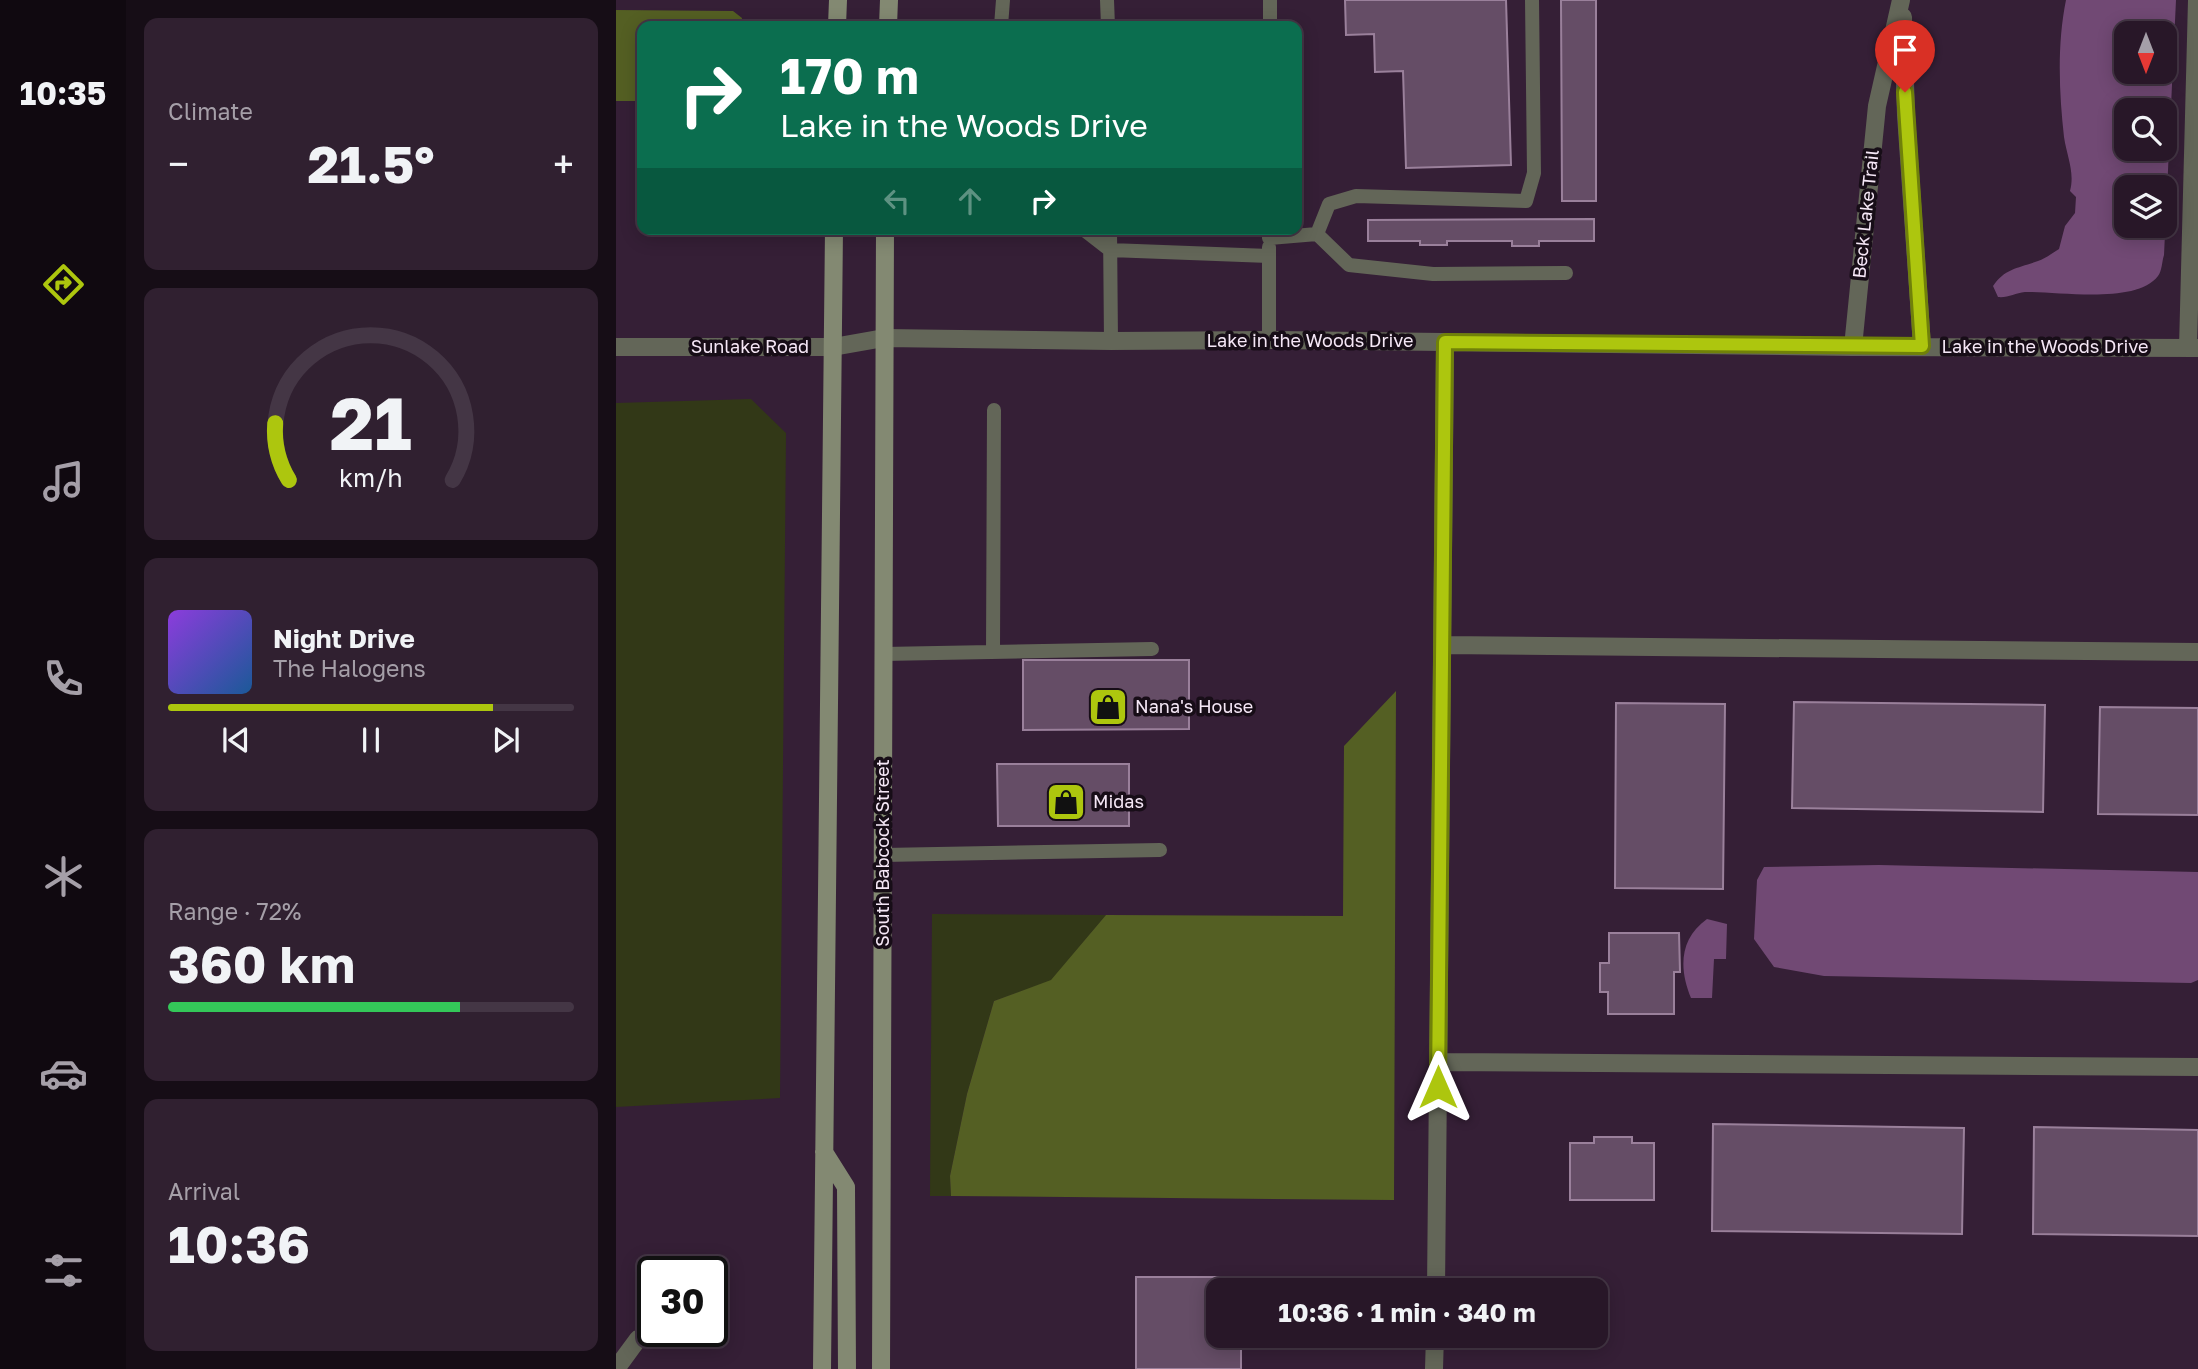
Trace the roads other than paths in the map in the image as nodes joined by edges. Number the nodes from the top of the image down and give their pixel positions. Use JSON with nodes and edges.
{"nodes":[{"id":1,"x":838,"y":0,"type":"edge"},
{"id":2,"x":889,"y":0,"type":"edge"},
{"id":3,"x":1003,"y":0,"type":"edge"},
{"id":4,"x":1107,"y":0,"type":"edge"},
{"id":5,"x":1270,"y":0,"type":"edge"},
{"id":6,"x":1532,"y":0,"type":"edge"},
{"id":7,"x":1902,"y":0,"type":"edge"},
{"id":8,"x":2197,"y":0,"type":"edge"},
{"id":9,"x":837,"y":21,"type":"edge"},
{"id":10,"x":888,"y":21,"type":"edge"},
{"id":11,"x":1001,"y":21,"type":"edge"},
{"id":12,"x":1108,"y":21,"type":"edge"},
{"id":13,"x":1270,"y":21,"type":"edge"},
{"id":14,"x":1302,"y":234,"type":"edge"},
{"id":15,"x":1317,"y":234,"type":"junction"},
{"id":16,"x":834,"y":235,"type":"edge"},
{"id":17,"x":885,"y":235,"type":"edge"},
{"id":18,"x":1091,"y":235,"type":"edge"},
{"id":19,"x":1110,"y":235,"type":"edge"},
{"id":20,"x":1269,"y":235,"type":"edge"},
{"id":21,"x":1110,"y":250,"type":"junction"},
{"id":22,"x":1269,"y":256,"type":"junction"},
{"id":23,"x":1566,"y":273,"type":"dead end"},
{"id":24,"x":884,"y":338,"type":"junction"},
{"id":25,"x":1269,"y":340,"type":"junction"},
{"id":26,"x":1111,"y":341,"type":"junction"},
{"id":27,"x":1445,"y":342,"type":"junction"},
{"id":28,"x":1922,"y":346,"type":"junction"},
{"id":29,"x":616,"y":347,"type":"edge"},
{"id":30,"x":833,"y":347,"type":"junction"},
{"id":31,"x":1853,"y":347,"type":"junction"},
{"id":32,"x":2193,"y":348,"type":"edge"},
{"id":33,"x":994,"y":410,"type":"dead end"},
{"id":34,"x":1442,"y":645,"type":"junction"},
{"id":35,"x":1152,"y":649,"type":"dead end"},
{"id":36,"x":993,"y":652,"type":"junction"},
{"id":37,"x":2198,"y":652,"type":"edge"},
{"id":38,"x":883,"y":654,"type":"junction"},
{"id":39,"x":1160,"y":850,"type":"dead end"},
{"id":40,"x":883,"y":855,"type":"junction"},
{"id":41,"x":1438,"y":1062,"type":"junction"},
{"id":42,"x":2198,"y":1066,"type":"edge"},
{"id":43,"x":824,"y":1152,"type":"junction"},
{"id":44,"x":1436,"y":1278,"type":"edge"},
{"id":45,"x":637,"y":1340,"type":"edge"},
{"id":46,"x":1435,"y":1348,"type":"edge"},
{"id":47,"x":616,"y":1369,"type":"edge"},
{"id":48,"x":822,"y":1369,"type":"edge"},
{"id":49,"x":847,"y":1369,"type":"edge"},
{"id":50,"x":881,"y":1369,"type":"edge"},
{"id":51,"x":1434,"y":1369,"type":"edge"}],
"edges":[{"from":1,"to":9,"type":"main road"},
{"from":2,"to":10,"type":"main road"},
{"from":3,"to":11,"type":"lane"},
{"from":4,"to":12,"type":"lane"},
{"from":5,"to":13,"type":"lane"},
{"from":6,"to":15,"type":"lane"},
{"from":7,"to":28,"type":"street","name":"Beck Lake Trail"},
{"from":7,"to":31,"type":"street","name":"Beck Lake Trail"},
{"from":8,"to":32,"type":"street"},
{"from":14,"to":15,"type":"lane"},
{"from":15,"to":23,"type":"lane"},
{"from":16,"to":30,"type":"main road"},
{"from":17,"to":24,"type":"main road","name":"South Babcock Street"},
{"from":18,"to":21,"type":"lane"},
{"from":19,"to":21,"type":"lane"},
{"from":20,"to":22,"type":"lane"},
{"from":21,"to":22,"type":"lane"},
{"from":21,"to":26,"type":"lane"},
{"from":22,"to":25,"type":"lane"},
{"from":24,"to":26,"type":"street","name":"Lake in the Woods Drive"},
{"from":24,"to":30,"type":"street","name":"Sunlake Road"},
{"from":24,"to":38,"type":"main road","name":"South Babcock Street"},
{"from":25,"to":26,"type":"street","name":"Lake in the Woods Drive"},
{"from":25,"to":27,"type":"street","name":"Lake in the Woods Drive"},
{"from":27,"to":31,"type":"street","name":"Lake in the Woods Drive"},
{"from":27,"to":34,"type":"street"},
{"from":28,"to":31,"type":"street","name":"Lake in the Woods Drive"},
{"from":28,"to":32,"type":"street","name":"Lake in the Woods Drive"},
{"from":29,"to":30,"type":"street","name":"Sunlake Road"},
{"from":30,"to":43,"type":"main road"},
{"from":33,"to":36,"type":"lane"},
{"from":34,"to":37,"type":"street"},
{"from":34,"to":41,"type":"street"},
{"from":35,"to":36,"type":"lane"},
{"from":36,"to":38,"type":"lane"},
{"from":38,"to":40,"type":"main road","name":"South Babcock Street"},
{"from":39,"to":40,"type":"lane"},
{"from":40,"to":50,"type":"main road","name":"South Babcock Street"},
{"from":41,"to":42,"type":"street"},
{"from":41,"to":44,"type":"street"},
{"from":43,"to":48,"type":"main road"},
{"from":43,"to":49,"type":"main road"},
{"from":45,"to":47,"type":"street"},
{"from":46,"to":51,"type":"street"}]}
